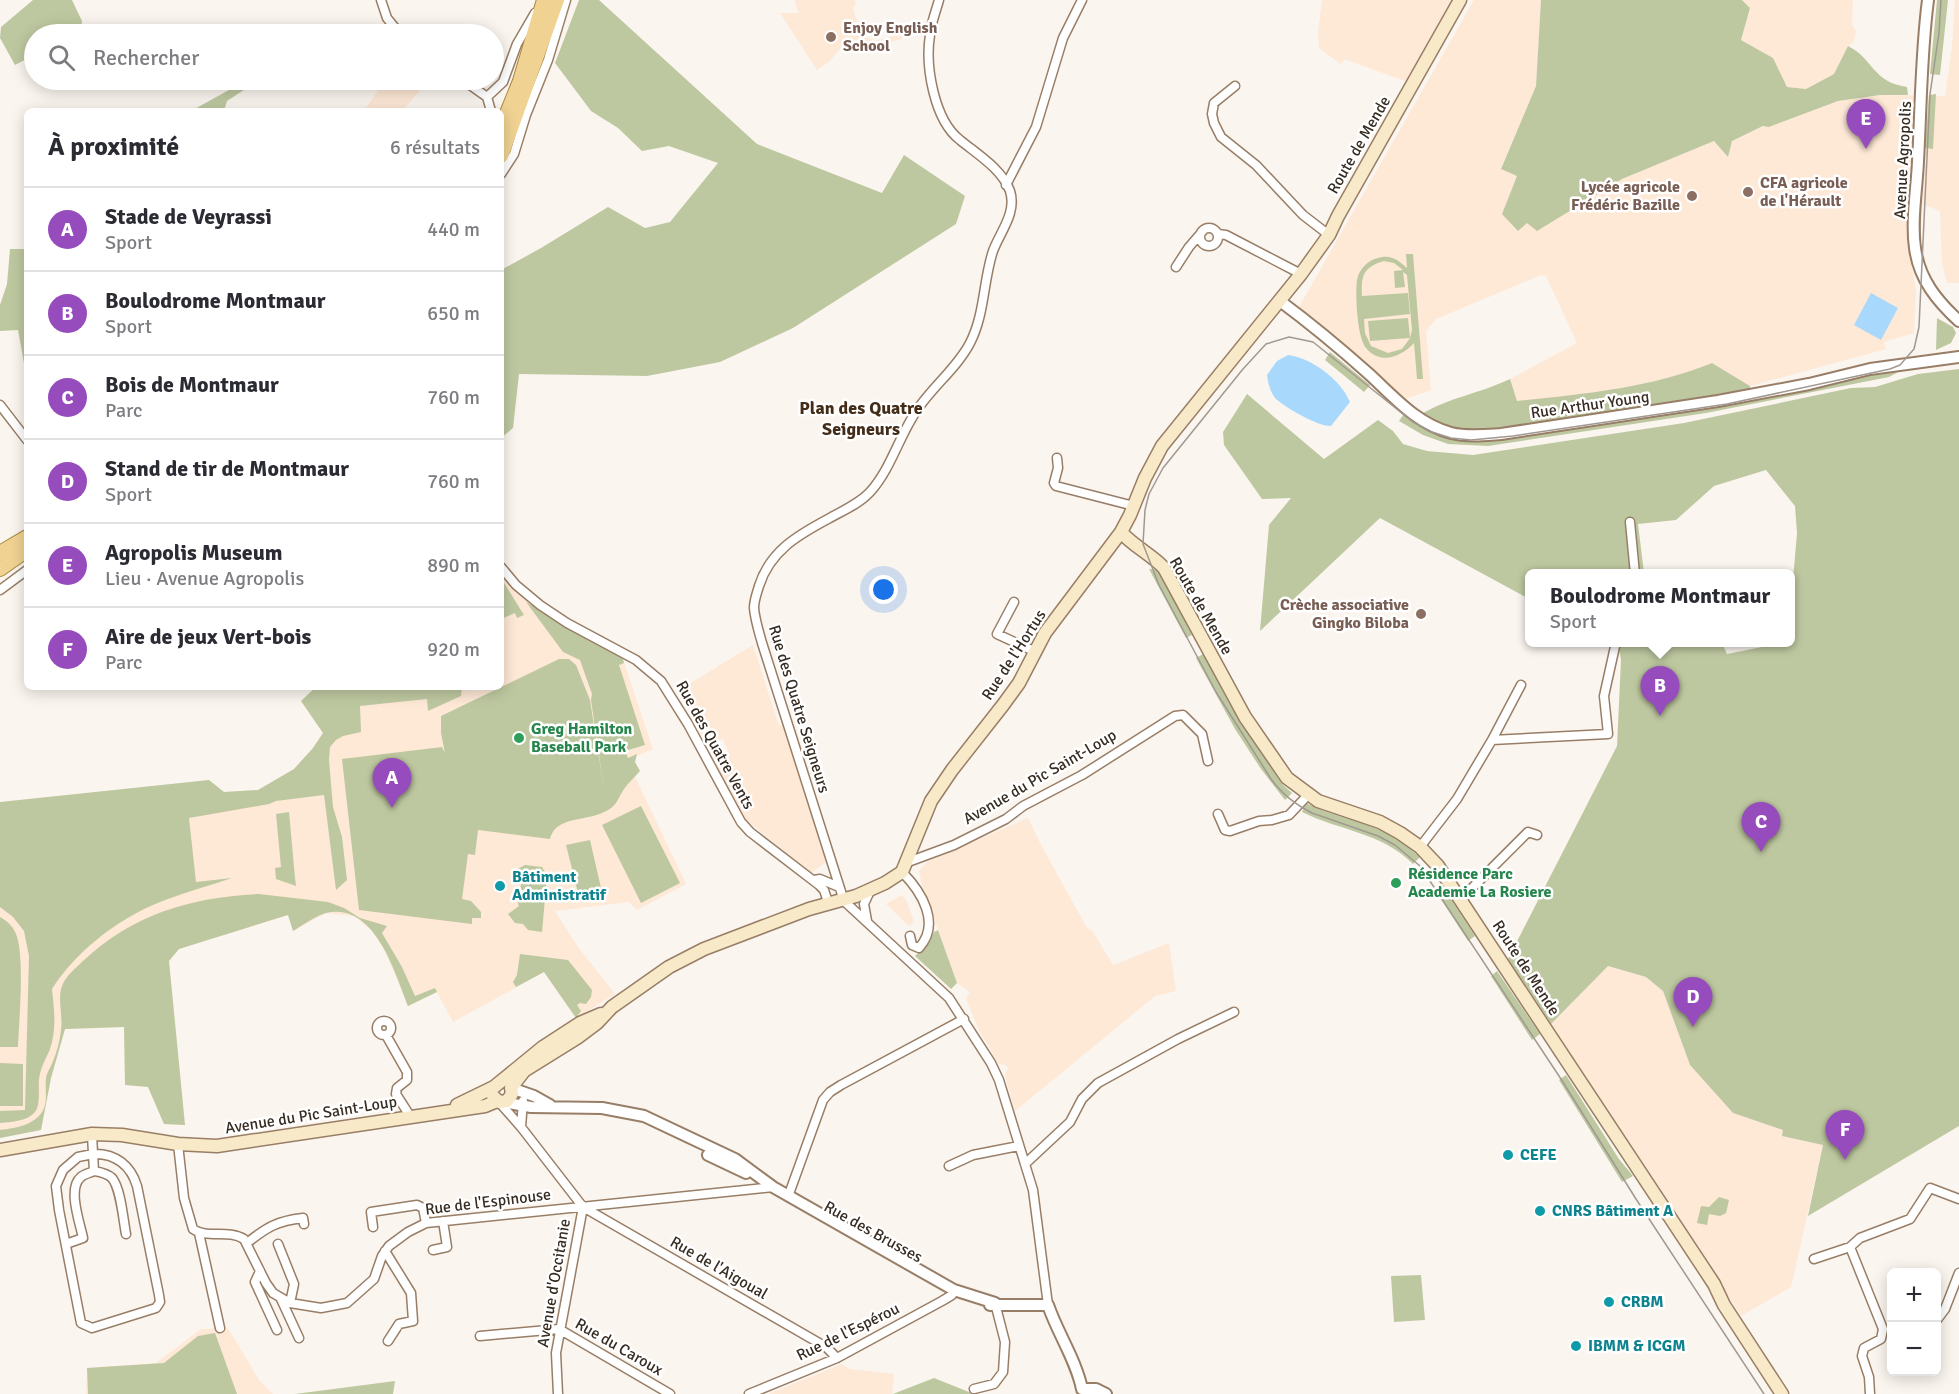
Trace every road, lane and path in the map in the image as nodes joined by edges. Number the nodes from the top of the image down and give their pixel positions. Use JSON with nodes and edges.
{"nodes":[{"id":1,"x":381,"y":0,"type":"edge"},
{"id":2,"x":543,"y":0,"type":"edge"},
{"id":3,"x":556,"y":0,"type":"edge"},
{"id":4,"x":566,"y":0,"type":"edge"},
{"id":5,"x":939,"y":0,"type":"edge"},
{"id":6,"x":1082,"y":0,"type":"edge"},
{"id":7,"x":1460,"y":0,"type":"edge"},
{"id":8,"x":1928,"y":0,"type":"edge"},
{"id":9,"x":392,"y":24,"type":"edge"},
{"id":10,"x":504,"y":79,"type":"edge"},
{"id":11,"x":1235,"y":86,"type":"dead end"},
{"id":12,"x":477,"y":90,"type":"edge"},
{"id":13,"x":494,"y":90,"type":"edge"},
{"id":14,"x":487,"y":97,"type":"junction"},
{"id":15,"x":490,"y":108,"type":"edge"},
{"id":16,"x":504,"y":121,"type":"edge"},
{"id":17,"x":504,"y":147,"type":"edge"},
{"id":18,"x":504,"y":169,"type":"edge"},
{"id":19,"x":1006,"y":185,"type":"junction"},
{"id":20,"x":1202,"y":232,"type":"junction"},
{"id":21,"x":1218,"y":234,"type":"junction"},
{"id":22,"x":1329,"y":235,"type":"junction"},
{"id":23,"x":1176,"y":267,"type":"dead end"},
{"id":24,"x":1301,"y":274,"type":"junction"},
{"id":25,"x":1280,"y":301,"type":"junction"},
{"id":26,"x":1954,"y":313,"type":"edge"},
{"id":27,"x":1959,"y":321,"type":"edge"},
{"id":28,"x":1959,"y":348,"type":"edge"},
{"id":29,"x":1959,"y":357,"type":"edge"},
{"id":30,"x":1946,"y":359,"type":"junction"},
{"id":31,"x":0,"y":405,"type":"edge"},
{"id":32,"x":24,"y":436,"type":"edge"},
{"id":33,"x":1057,"y":458,"type":"dead end"},
{"id":34,"x":1134,"y":506,"type":"junction"},
{"id":35,"x":1630,"y":522,"type":"dead end"},
{"id":36,"x":1121,"y":532,"type":"junction"},
{"id":37,"x":24,"y":539,"type":"edge"},
{"id":38,"x":24,"y":552,"type":"edge"},
{"id":39,"x":0,"y":553,"type":"edge"},
{"id":40,"x":0,"y":569,"type":"edge"},
{"id":41,"x":1635,"y":569,"type":"edge"},
{"id":42,"x":504,"y":571,"type":"edge"},
{"id":43,"x":24,"y":572,"type":"edge"},
{"id":44,"x":0,"y":590,"type":"edge"},
{"id":45,"x":1014,"y":602,"type":"dead end"},
{"id":46,"x":1615,"y":647,"type":"edge"},
{"id":47,"x":1036,"y":652,"type":"junction"},
{"id":48,"x":1521,"y":686,"type":"dead end"},
{"id":49,"x":1492,"y":740,"type":"junction"},
{"id":50,"x":1208,"y":761,"type":"dead end"},
{"id":51,"x":1308,"y":795,"type":"junction"},
{"id":52,"x":1218,"y":814,"type":"dead end"},
{"id":53,"x":1537,"y":835,"type":"dead end"},
{"id":54,"x":1420,"y":847,"type":"junction"},
{"id":55,"x":832,"y":864,"type":"junction"},
{"id":56,"x":905,"y":867,"type":"junction"},
{"id":57,"x":817,"y":879,"type":"junction"},
{"id":58,"x":839,"y":887,"type":"junction"},
{"id":59,"x":870,"y":890,"type":"junction"},
{"id":60,"x":1461,"y":899,"type":"junction"},
{"id":61,"x":844,"y":901,"type":"junction"},
{"id":62,"x":829,"y":904,"type":"junction"},
{"id":63,"x":867,"y":922,"type":"junction"},
{"id":64,"x":909,"y":936,"type":"dead end"},
{"id":65,"x":608,"y":1011,"type":"junction"},
{"id":66,"x":1234,"y":1012,"type":"dead end"},
{"id":67,"x":964,"y":1019,"type":"junction"},
{"id":68,"x":386,"y":1035,"type":"dead end"},
{"id":69,"x":496,"y":1086,"type":"junction"},
{"id":70,"x":517,"y":1090,"type":"junction"},
{"id":71,"x":499,"y":1102,"type":"junction"},
{"id":72,"x":523,"y":1106,"type":"junction"},
{"id":73,"x":550,"y":1106,"type":"junction"},
{"id":74,"x":449,"y":1110,"type":"junction"},
{"id":75,"x":410,"y":1116,"type":"junction"},
{"id":76,"x":521,"y":1127,"type":"junction"},
{"id":77,"x":92,"y":1134,"type":"junction"},
{"id":78,"x":178,"y":1144,"type":"junction"},
{"id":79,"x":1019,"y":1146,"type":"junction"},
{"id":80,"x":0,"y":1150,"type":"edge"},
{"id":81,"x":93,"y":1154,"type":"junction"},
{"id":82,"x":1025,"y":1164,"type":"junction"},
{"id":83,"x":949,"y":1166,"type":"dead end"},
{"id":84,"x":94,"y":1171,"type":"junction"},
{"id":85,"x":781,"y":1191,"type":"junction"},
{"id":86,"x":1959,"y":1199,"type":"edge"},
{"id":87,"x":583,"y":1207,"type":"junction"},
{"id":88,"x":443,"y":1221,"type":"junction"},
{"id":89,"x":426,"y":1223,"type":"junction"},
{"id":90,"x":304,"y":1224,"type":"dead end"},
{"id":91,"x":373,"y":1227,"type":"dead end"},
{"id":92,"x":200,"y":1233,"type":"junction"},
{"id":93,"x":126,"y":1234,"type":"dead end"},
{"id":94,"x":247,"y":1243,"type":"junction"},
{"id":95,"x":66,"y":1244,"type":"junction"},
{"id":96,"x":278,"y":1244,"type":"dead end"},
{"id":97,"x":1850,"y":1247,"type":"junction"},
{"id":98,"x":433,"y":1250,"type":"dead end"},
{"id":99,"x":385,"y":1251,"type":"junction"},
{"id":100,"x":1814,"y":1258,"type":"dead end"},
{"id":101,"x":260,"y":1270,"type":"junction"},
{"id":102,"x":1959,"y":1273,"type":"edge"},
{"id":103,"x":954,"y":1290,"type":"junction"},
{"id":104,"x":281,"y":1299,"type":"junction"},
{"id":105,"x":290,"y":1303,"type":"junction"},
{"id":106,"x":995,"y":1304,"type":"junction"},
{"id":107,"x":1048,"y":1305,"type":"junction"},
{"id":108,"x":1941,"y":1314,"type":"edge"},
{"id":109,"x":219,"y":1328,"type":"dead end"},
{"id":110,"x":559,"y":1329,"type":"junction"},
{"id":111,"x":1887,"y":1329,"type":"edge"},
{"id":112,"x":277,"y":1330,"type":"dead end"},
{"id":113,"x":480,"y":1335,"type":"dead end"},
{"id":114,"x":299,"y":1338,"type":"dead end"},
{"id":115,"x":388,"y":1341,"type":"dead end"},
{"id":116,"x":837,"y":1358,"type":"junction"},
{"id":117,"x":974,"y":1389,"type":"dead end"},
{"id":118,"x":1083,"y":1392,"type":"edge"},
{"id":119,"x":558,"y":1394,"type":"edge"},
{"id":120,"x":670,"y":1394,"type":"edge"},
{"id":121,"x":749,"y":1394,"type":"edge"},
{"id":122,"x":1106,"y":1394,"type":"edge"},
{"id":123,"x":1782,"y":1394,"type":"edge"},
{"id":124,"x":1870,"y":1394,"type":"edge"}],
"edges":[{"from":1,"to":9,"type":"street"},
{"from":2,"to":10,"type":"street"},
{"from":2,"to":16,"type":"main road"},
{"from":3,"to":17,"type":"main road"},
{"from":4,"to":18,"type":"street"},
{"from":5,"to":19,"type":"street"},
{"from":6,"to":19,"type":"street"},
{"from":7,"to":22,"type":"main road","name":"Route de Mende"},
{"from":8,"to":26,"type":"street","name":"Avenue Agropolis"},
{"from":11,"to":22,"type":"street"},
{"from":12,"to":14,"type":"street"},
{"from":13,"to":14,"type":"street"},
{"from":14,"to":15,"type":"street"},
{"from":19,"to":55,"type":"street","name":"Rue des Quatre Seigneurs"},
{"from":20,"to":21,"type":"street"},
{"from":20,"to":21,"type":"street"},
{"from":20,"to":23,"type":"street"},
{"from":21,"to":24,"type":"street"},
{"from":22,"to":24,"type":"main road","name":"Route de Mende"},
{"from":24,"to":25,"type":"main road","name":"Route de Mende"},
{"from":25,"to":30,"type":"street","name":"Rue Arthur Young"},
{"from":25,"to":34,"type":"main road","name":"Route de Mende"},
{"from":26,"to":27,"type":"street","name":"Avenue Agropolis"},
{"from":28,"to":30,"type":"street"},
{"from":29,"to":30,"type":"street","name":"Rue Arthur Young"},
{"from":31,"to":32,"type":"street"},
{"from":33,"to":34,"type":"street"},
{"from":34,"to":36,"type":"main road","name":"Route de Mende"},
{"from":35,"to":41,"type":"street"},
{"from":36,"to":47,"type":"main road","name":"Rue de l'Hortus"},
{"from":36,"to":51,"type":"main road","name":"Route de Mende"},
{"from":37,"to":39,"type":"main road"},
{"from":38,"to":40,"type":"main road"},
{"from":42,"to":57,"type":"street","name":"Rue des Quatre Vents"},
{"from":43,"to":44,"type":"street"},
{"from":45,"to":47,"type":"street"},
{"from":46,"to":49,"type":"street"},
{"from":47,"to":56,"type":"main road","name":"Rue de l'Hortus"},
{"from":48,"to":49,"type":"street"},
{"from":49,"to":54,"type":"street"},
{"from":50,"to":56,"type":"street","name":"Avenue du Pic Saint-Loup"},
{"from":51,"to":52,"type":"street"},
{"from":51,"to":54,"type":"main road","name":"Route de Mende"},
{"from":53,"to":60,"type":"street"},
{"from":54,"to":60,"type":"main road","name":"Route de Mende"},
{"from":55,"to":57,"type":"street"},
{"from":55,"to":58,"type":"street","name":"Rue des Quatre Seigneurs"},
{"from":56,"to":59,"type":"main road","name":"Avenue du Pic Saint-Loup"},
{"from":56,"to":64,"type":"street"},
{"from":57,"to":58,"type":"street","name":"Rue des Quatre Vents"},
{"from":57,"to":62,"type":"street","name":"Rue des Quatre Vents"},
{"from":58,"to":61,"type":"street","name":"Rue des Quatre Seigneurs"},
{"from":59,"to":61,"type":"main road","name":"Avenue du Pic Saint-Loup"},
{"from":59,"to":63,"type":"street"},
{"from":60,"to":123,"type":"main road","name":"Route de Mende"},
{"from":61,"to":62,"type":"main road","name":"Avenue du Pic Saint-Loup"},
{"from":61,"to":63,"type":"street"},
{"from":62,"to":65,"type":"main road","name":"Avenue du Pic Saint-Loup"},
{"from":63,"to":67,"type":"street"},
{"from":65,"to":69,"type":"main road","name":"Avenue du Pic Saint-Loup"},
{"from":65,"to":70,"type":"main road","name":"Avenue du Pic Saint-Loup"},
{"from":66,"to":82,"type":"street"},
{"from":67,"to":79,"type":"street"},
{"from":67,"to":85,"type":"street"},
{"from":68,"to":75,"type":"street"},
{"from":69,"to":70,"type":"main road"},
{"from":69,"to":71,"type":"main road"},
{"from":69,"to":74,"type":"main road","name":"Avenue du Pic Saint-Loup"},
{"from":70,"to":71,"type":"main road","name":"Avenue du Pic Saint-Loup"},
{"from":70,"to":72,"type":"street"},
{"from":70,"to":73,"type":"street","name":"Rue des Brusses"},
{"from":71,"to":72,"type":"street","name":"Rue des Brusses"},
{"from":71,"to":74,"type":"main road","name":"Avenue du Pic Saint-Loup"},
{"from":71,"to":76,"type":"street","name":"Avenue d'Occitanie"},
{"from":72,"to":73,"type":"street","name":"Rue des Brusses"},
{"from":72,"to":76,"type":"street"},
{"from":73,"to":85,"type":"street","name":"Rue des Brusses"},
{"from":74,"to":75,"type":"main road","name":"Avenue du Pic Saint-Loup"},
{"from":75,"to":78,"type":"main road","name":"Avenue du Pic Saint-Loup"},
{"from":76,"to":87,"type":"street","name":"Avenue d'Occitanie"},
{"from":77,"to":78,"type":"main road","name":"Avenue du Pic Saint-Loup"},
{"from":77,"to":80,"type":"main road","name":"Avenue du Pic Saint-Loup"},
{"from":77,"to":81,"type":"street"},
{"from":78,"to":92,"type":"street"},
{"from":79,"to":82,"type":"street"},
{"from":79,"to":83,"type":"street"},
{"from":81,"to":84,"type":"street"},
{"from":81,"to":95,"type":"street"},
{"from":81,"to":95,"type":"street"},
{"from":82,"to":107,"type":"street"},
{"from":84,"to":93,"type":"street"},
{"from":84,"to":95,"type":"street"},
{"from":85,"to":87,"type":"street","name":"Rue de l'Espinouse"},
{"from":85,"to":103,"type":"street","name":"Rue des Brusses"},
{"from":86,"to":97,"type":"street"},
{"from":87,"to":88,"type":"street","name":"Rue de l'Espinouse"},
{"from":87,"to":110,"type":"street","name":"Avenue d'Occitanie"},
{"from":87,"to":116,"type":"street","name":"Rue de l'Aigoual"},
{"from":88,"to":89,"type":"street","name":"Rue de l'Espinouse"},
{"from":88,"to":98,"type":"street"},
{"from":89,"to":91,"type":"street"},
{"from":89,"to":99,"type":"street","name":"Rue de l'Espinouse"},
{"from":90,"to":94,"type":"street"},
{"from":92,"to":94,"type":"street"},
{"from":92,"to":109,"type":"street"},
{"from":94,"to":101,"type":"street"},
{"from":96,"to":105,"type":"street"},
{"from":97,"to":100,"type":"street"},
{"from":97,"to":111,"type":"street"},
{"from":99,"to":105,"type":"street"},
{"from":99,"to":115,"type":"street"},
{"from":101,"to":104,"type":"street"},
{"from":101,"to":112,"type":"street"},
{"from":102,"to":108,"type":"street"},
{"from":103,"to":106,"type":"street","name":"Rue des Brusses"},
{"from":103,"to":116,"type":"street","name":"Rue de l'Espérou"},
{"from":104,"to":105,"type":"street"},
{"from":104,"to":114,"type":"street"},
{"from":106,"to":107,"type":"street","name":"Rue des Brusses"},
{"from":106,"to":117,"type":"street"},
{"from":107,"to":118,"type":"street"},
{"from":110,"to":113,"type":"street","name":"Rue du Caroux"},
{"from":110,"to":119,"type":"street","name":"Avenue d'Occitanie"},
{"from":110,"to":120,"type":"street","name":"Rue du Caroux"},
{"from":111,"to":124,"type":"street"},
{"from":116,"to":121,"type":"street","name":"Rue de l'Espérou"},
{"from":118,"to":122,"type":"street"}]}
